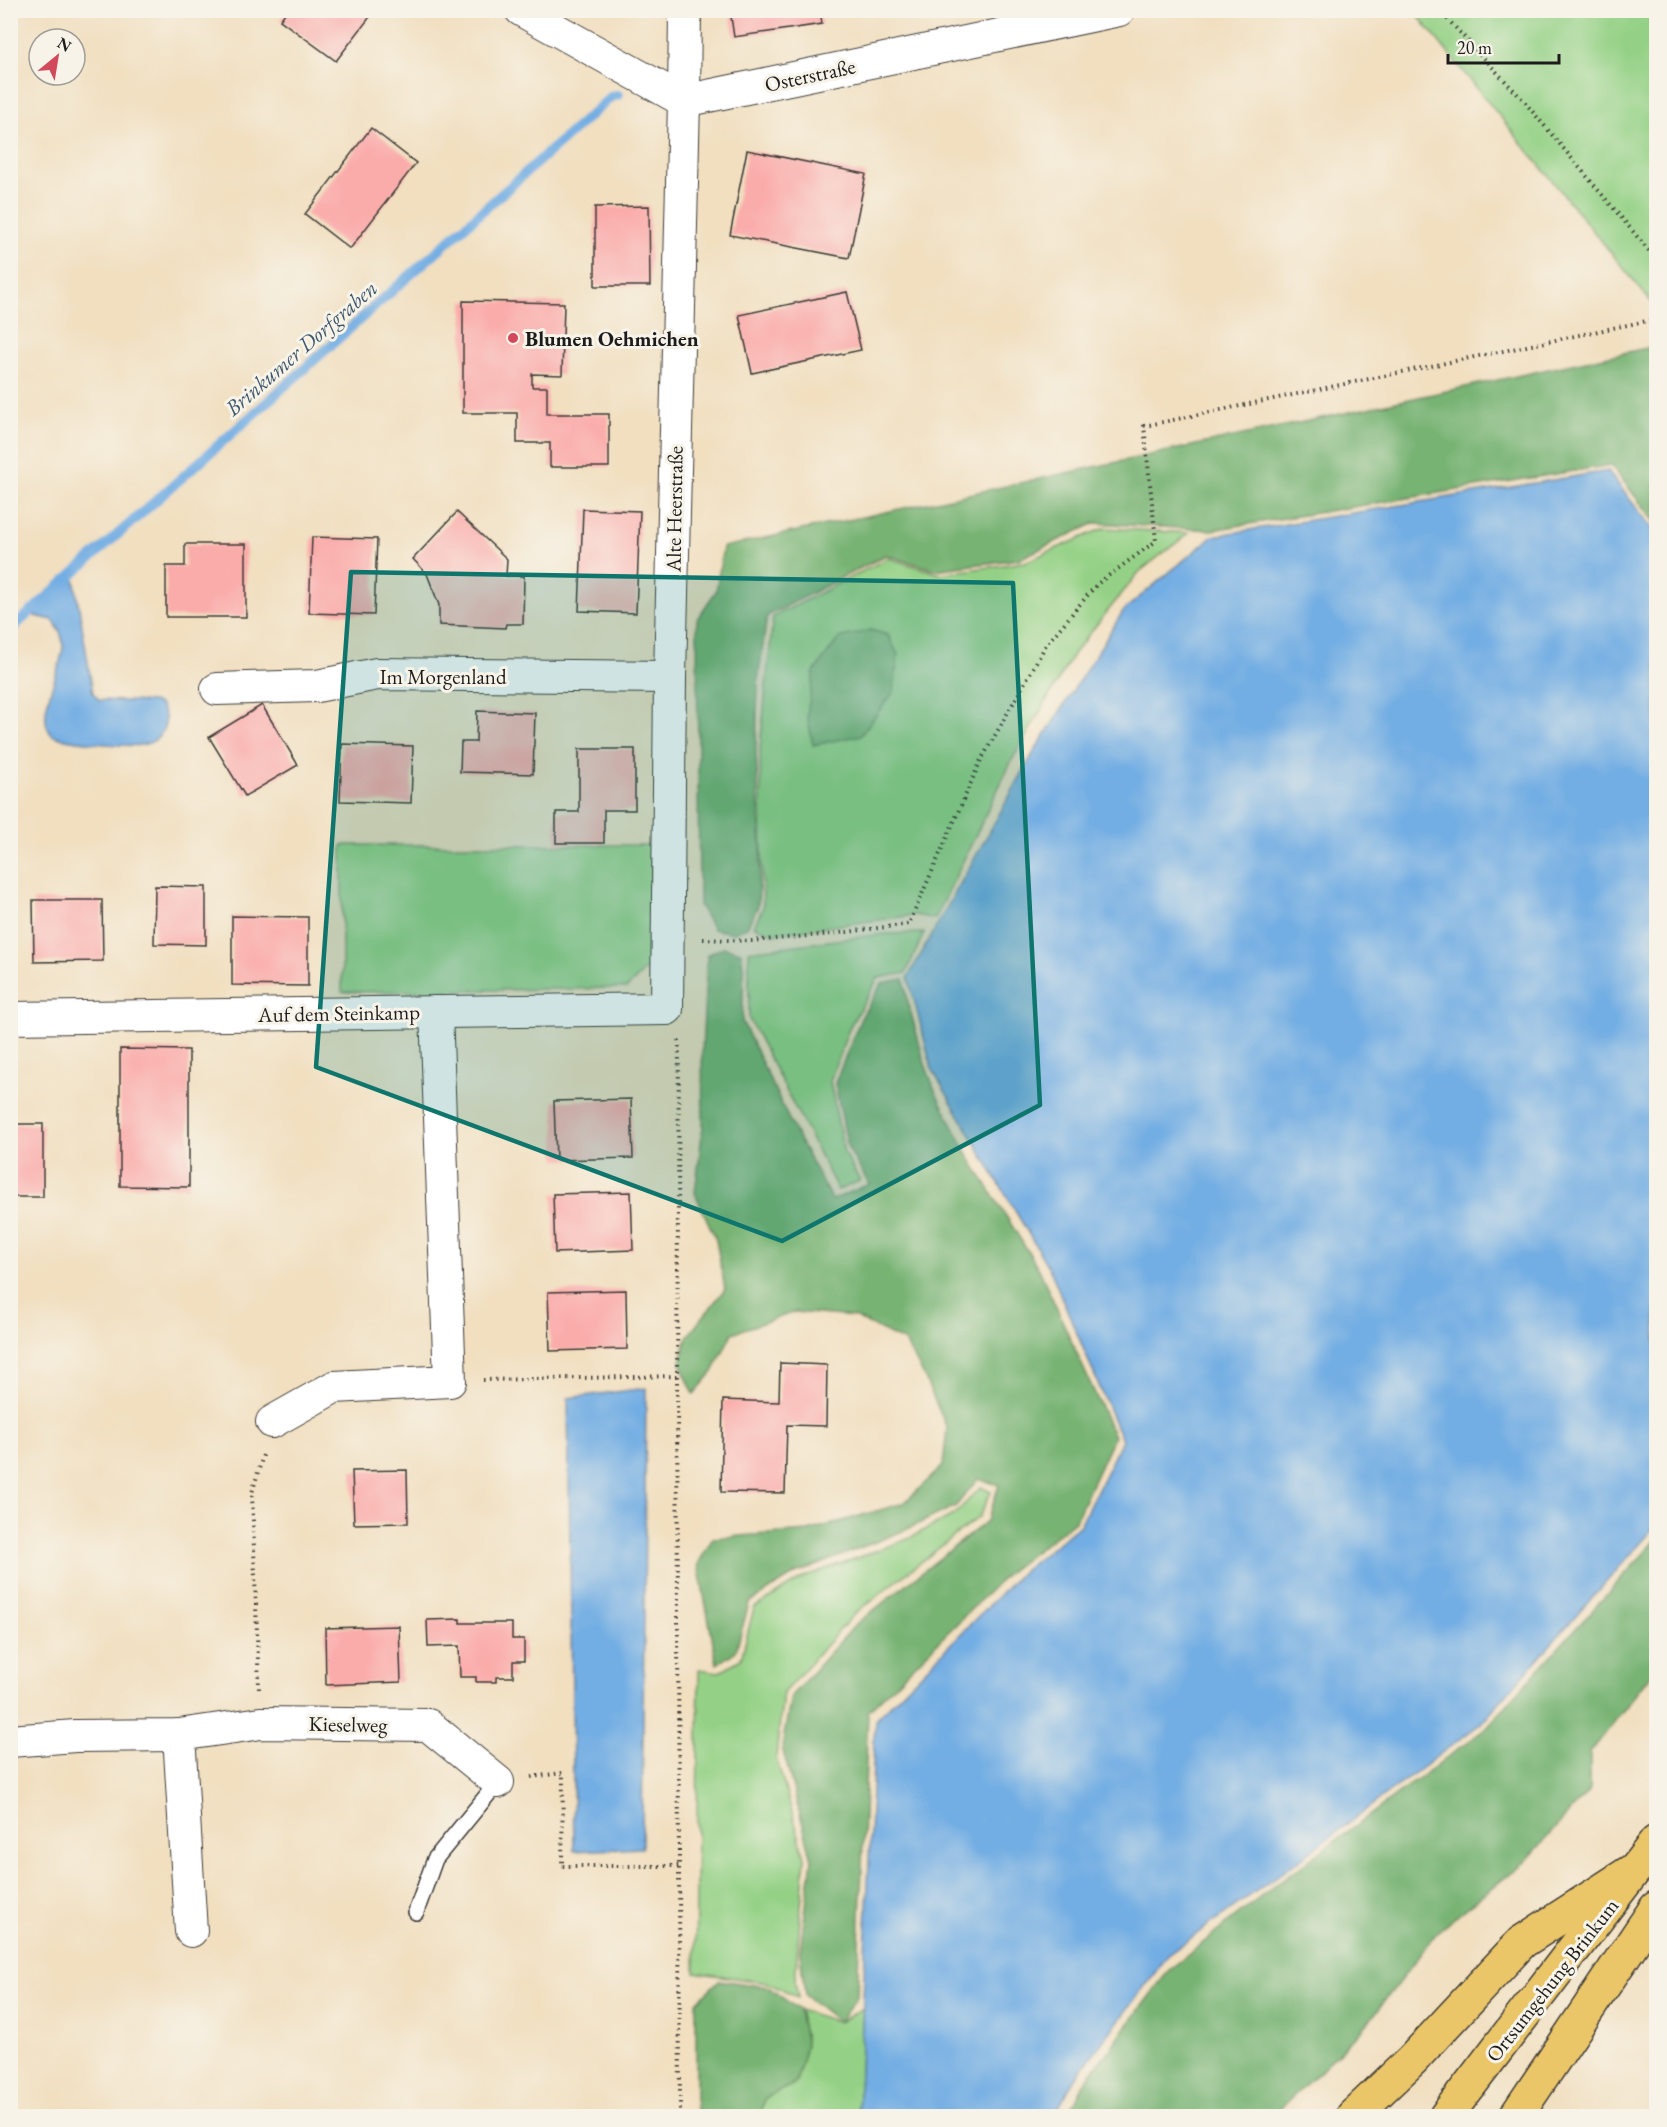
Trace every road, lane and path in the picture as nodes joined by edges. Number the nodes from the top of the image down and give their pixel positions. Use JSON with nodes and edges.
{"nodes":[{"id":1,"x":521,"y":10,"type":"edge"},
{"id":2,"x":685,"y":10,"type":"edge"},
{"id":3,"x":1119,"y":10,"type":"edge"},
{"id":4,"x":1439,"y":10,"type":"edge"},
{"id":5,"x":684,"y":101,"type":"junction"},
{"id":6,"x":1656,"y":259,"type":"edge"},
{"id":7,"x":1656,"y":319,"type":"edge"},
{"id":8,"x":670,"y":677,"type":"junction"},
{"id":9,"x":216,"y":689,"type":"dead end"},
{"id":10,"x":668,"y":943,"type":"junction"},
{"id":11,"x":668,"y":1008,"type":"junction"},
{"id":12,"x":436,"y":1011,"type":"junction"},
{"id":13,"x":10,"y":1018,"type":"edge"},
{"id":14,"x":677,"y":1376,"type":"junction"},
{"id":15,"x":450,"y":1381,"type":"junction"},
{"id":16,"x":272,"y":1422,"type":"joint"},
{"id":17,"x":261,"y":1723,"type":"junction"},
{"id":18,"x":179,"y":1735,"type":"junction"},
{"id":19,"x":10,"y":1741,"type":"edge"},
{"id":20,"x":498,"y":1782,"type":"junction"},
{"id":21,"x":1647,"y":1855,"type":"edge"},
{"id":22,"x":678,"y":1866,"type":"junction"},
{"id":23,"x":1656,"y":1908,"type":"edge"},
{"id":24,"x":416,"y":1912,"type":"dead end"},
{"id":25,"x":192,"y":1931,"type":"dead end"},
{"id":26,"x":680,"y":2116,"type":"edge"},
{"id":27,"x":1353,"y":2116,"type":"edge"},
{"id":28,"x":1446,"y":2116,"type":"edge"},
{"id":29,"x":1516,"y":2116,"type":"edge"}],
"edges":[{"from":1,"to":5,"type":"street"},
{"from":2,"to":5,"type":"street","name":"Alte Heerstraße"},
{"from":3,"to":5,"type":"street","name":"Osterstraße"},
{"from":4,"to":6,"type":"path"},
{"from":5,"to":8,"type":"street","name":"Alte Heerstraße"},
{"from":7,"to":10,"type":"path"},
{"from":8,"to":9,"type":"street","name":"Im Morgenland"},
{"from":8,"to":10,"type":"street","name":"Alte Heerstraße"},
{"from":10,"to":11,"type":"street","name":"Alte Heerstraße"},
{"from":11,"to":12,"type":"street","name":"Auf dem Steinkamp"},
{"from":11,"to":14,"type":"path"},
{"from":12,"to":13,"type":"street","name":"Auf dem Steinkamp"},
{"from":12,"to":15,"type":"street"},
{"from":14,"to":15,"type":"path"},
{"from":14,"to":22,"type":"path"},
{"from":15,"to":16,"type":"street"},
{"from":16,"to":17,"type":"path"},
{"from":17,"to":18,"type":"street","name":"Kieselweg"},
{"from":17,"to":20,"type":"street","name":"Kieselweg"},
{"from":18,"to":19,"type":"street","name":"Kieselweg"},
{"from":18,"to":25,"type":"street"},
{"from":20,"to":22,"type":"path"},
{"from":20,"to":24,"type":"lane"},
{"from":21,"to":27,"type":"highway"},
{"from":21,"to":28,"type":"highway","name":"Ortsumgehung Brinkum"},
{"from":22,"to":26,"type":"path"},
{"from":23,"to":29,"type":"highway"}]}
